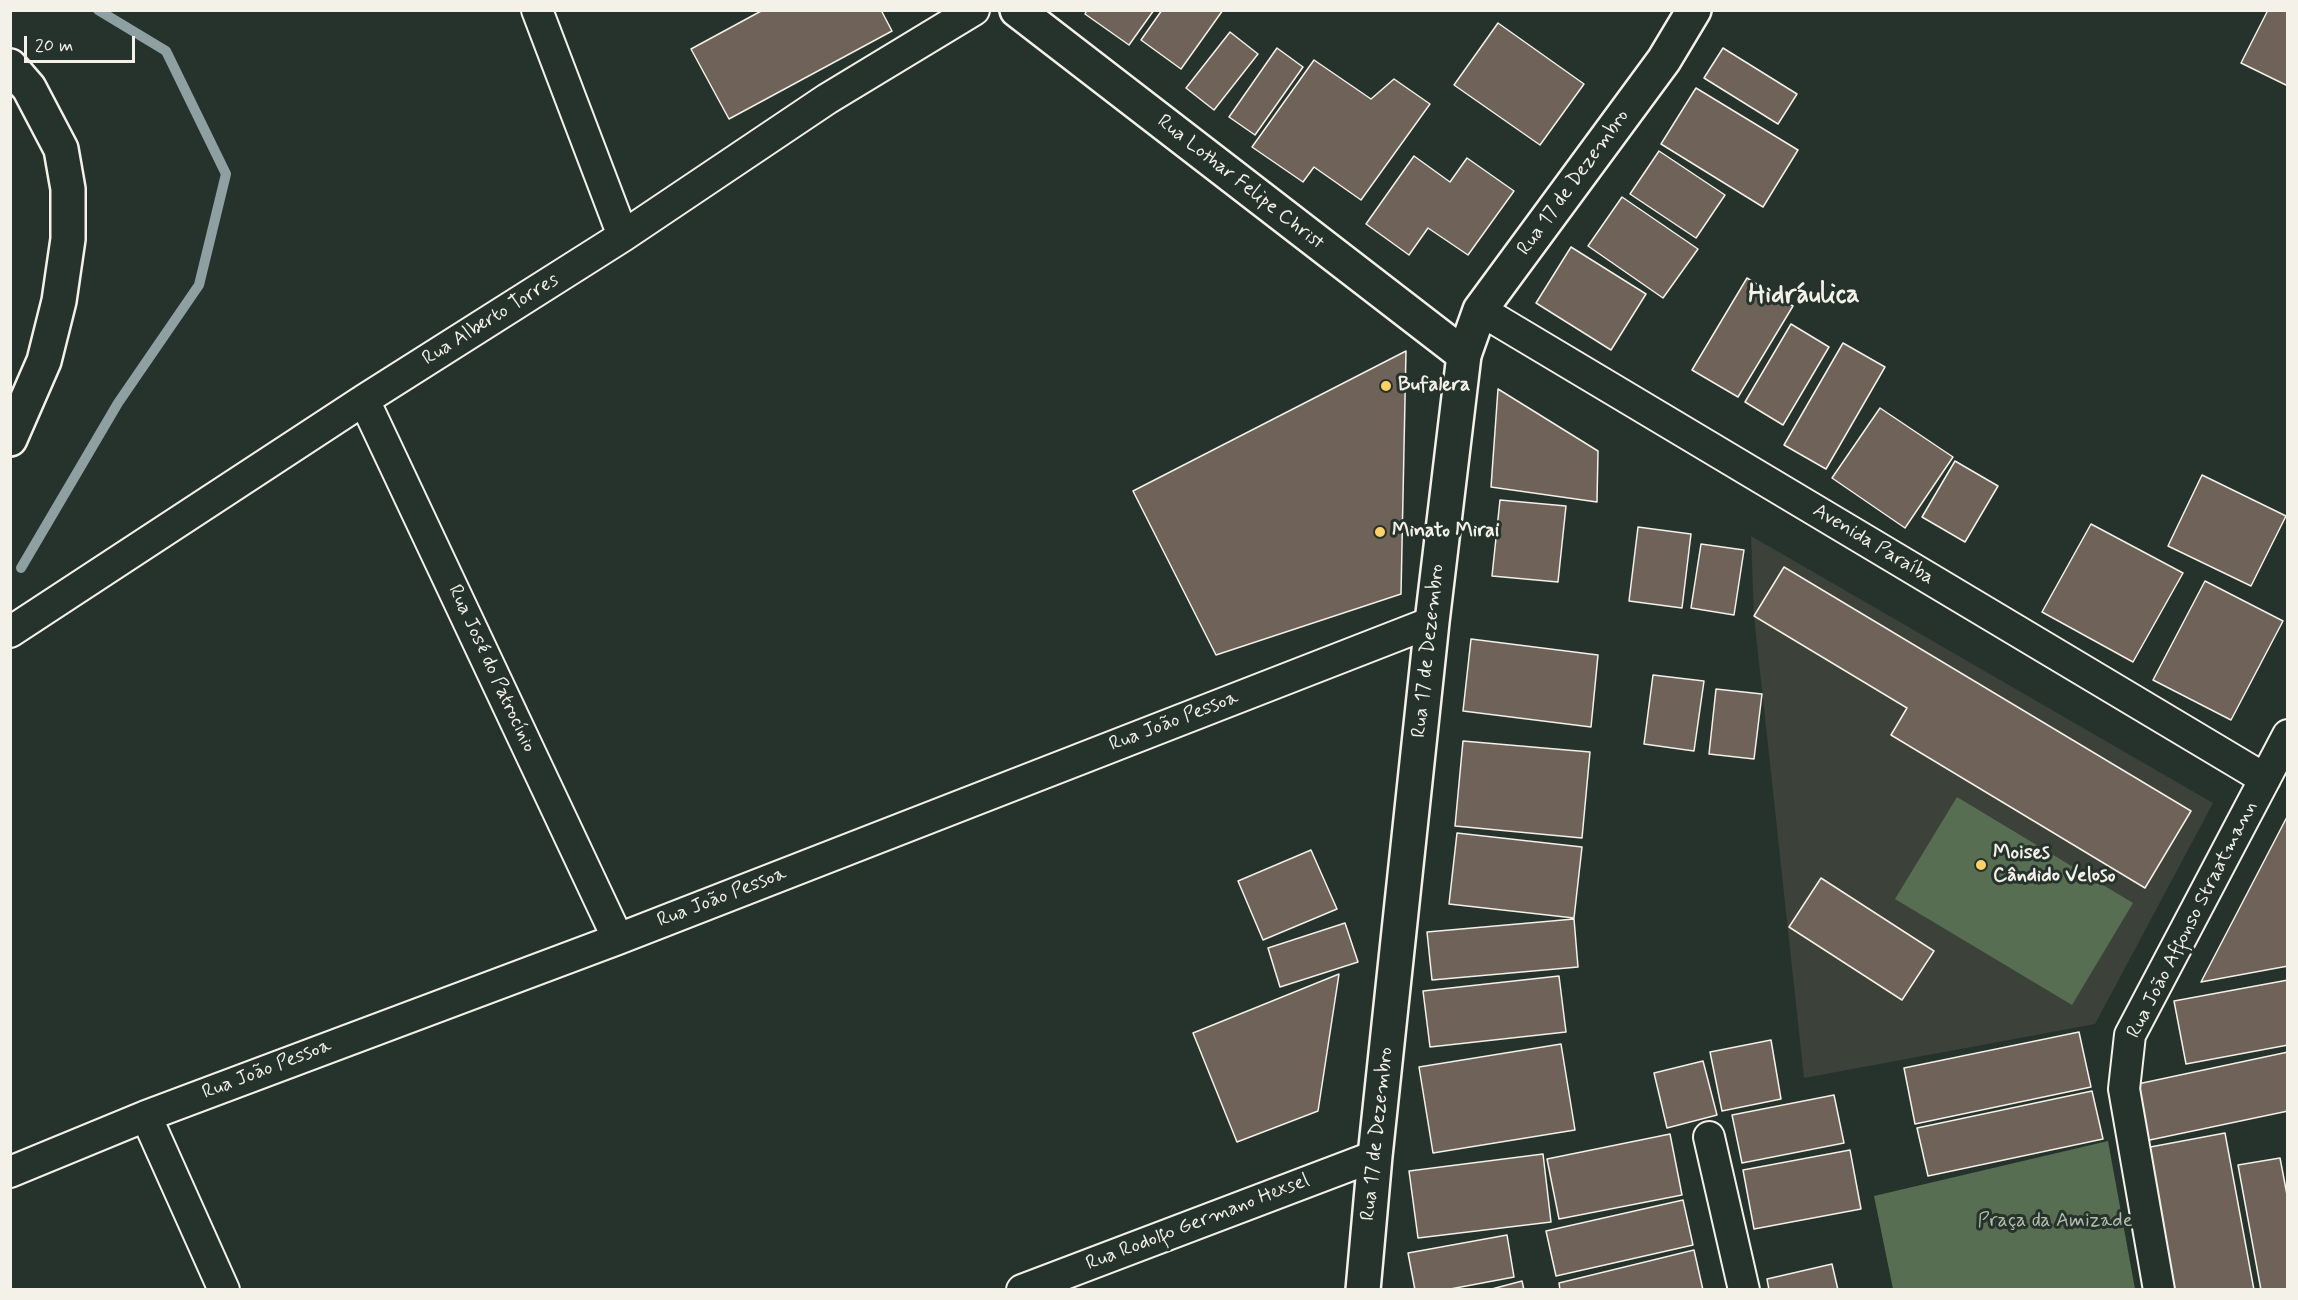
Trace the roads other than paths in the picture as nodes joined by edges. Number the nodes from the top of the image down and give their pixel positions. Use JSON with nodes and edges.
{"nodes":[{"id":1,"x":537,"y":10,"type":"edge"},
{"id":2,"x":974,"y":10,"type":"edge"},
{"id":3,"x":1017,"y":10,"type":"edge"},
{"id":4,"x":1694,"y":10,"type":"edge"},
{"id":5,"x":10,"y":66,"type":"edge"},
{"id":6,"x":623,"y":236,"type":"junction"},
{"id":7,"x":1480,"y":310,"type":"junction"},
{"id":8,"x":1464,"y":355,"type":"junction"},
{"id":9,"x":364,"y":400,"type":"junction"},
{"id":10,"x":10,"y":440,"type":"edge"},
{"id":11,"x":1432,"y":622,"type":"junction"},
{"id":12,"x":10,"y":632,"type":"edge"},
{"id":13,"x":2288,"y":735,"type":"edge"},
{"id":14,"x":2265,"y":779,"type":"junction"},
{"id":15,"x":618,"y":939,"type":"junction"},
{"id":16,"x":146,"y":1116,"type":"junction"},
{"id":17,"x":1709,"y":1137,"type":"dead end"},
{"id":18,"x":1375,"y":1156,"type":"junction"},
{"id":19,"x":10,"y":1172,"type":"edge"},
{"id":20,"x":224,"y":1290,"type":"edge"},
{"id":21,"x":1022,"y":1290,"type":"edge"},
{"id":22,"x":1363,"y":1290,"type":"edge"},
{"id":23,"x":1744,"y":1290,"type":"edge"},
{"id":24,"x":2159,"y":1290,"type":"edge"}],
"edges":[{"from":1,"to":6,"type":"street"},
{"from":2,"to":6,"type":"street","name":"Rua Alberto Torres"},
{"from":3,"to":8,"type":"main road","name":"Rua Lothar Felipe Christ"},
{"from":4,"to":7,"type":"main road","name":"Rua 17 de Dezembro"},
{"from":5,"to":10,"type":"main road"},
{"from":6,"to":9,"type":"street","name":"Rua Alberto Torres"},
{"from":7,"to":8,"type":"main road","name":"Rua 17 de Dezembro"},
{"from":7,"to":14,"type":"street","name":"Avenida Paraíba"},
{"from":8,"to":11,"type":"main road","name":"Rua 17 de Dezembro"},
{"from":9,"to":12,"type":"street","name":"Rua Alberto Torres"},
{"from":9,"to":15,"type":"street","name":"Rua José do Patrocínio"},
{"from":11,"to":15,"type":"street","name":"Rua João Pessoa"},
{"from":11,"to":18,"type":"main road","name":"Rua 17 de Dezembro"},
{"from":13,"to":14,"type":"street","name":"Rua João Affonso Straatmann"},
{"from":14,"to":24,"type":"street","name":"Rua João Affonso Straatmann"},
{"from":15,"to":16,"type":"street","name":"Rua João Pessoa"},
{"from":16,"to":19,"type":"street","name":"Rua João Pessoa"},
{"from":16,"to":20,"type":"street"},
{"from":17,"to":23,"type":"street"},
{"from":18,"to":21,"type":"street","name":"Rua Rodolfo Germano Hexsel"},
{"from":18,"to":22,"type":"main road","name":"Rua 17 de Dezembro"}]}
